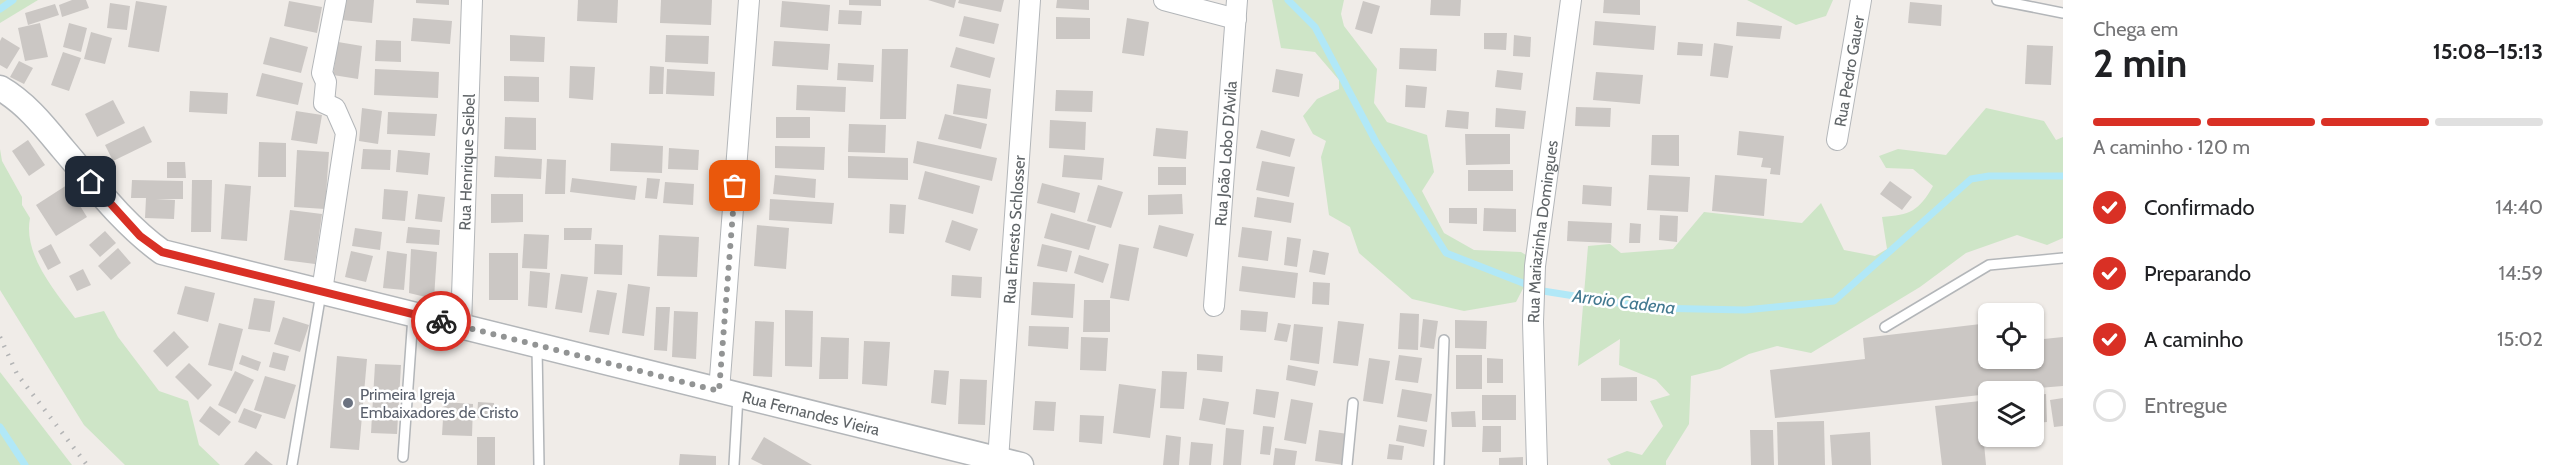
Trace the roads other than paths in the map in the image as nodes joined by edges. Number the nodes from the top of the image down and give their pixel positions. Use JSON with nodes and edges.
{"nodes":[{"id":1,"x":336,"y":0,"type":"edge"},
{"id":2,"x":472,"y":0,"type":"edge"},
{"id":3,"x":749,"y":0,"type":"edge"},
{"id":4,"x":1030,"y":0,"type":"edge"},
{"id":5,"x":1164,"y":0,"type":"edge"},
{"id":6,"x":1571,"y":0,"type":"edge"},
{"id":7,"x":1861,"y":0,"type":"edge"},
{"id":8,"x":1997,"y":0,"type":"edge"},
{"id":9,"x":1237,"y":9,"type":"edge"},
{"id":10,"x":2063,"y":14,"type":"edge"},
{"id":11,"x":0,"y":88,"type":"edge"},
{"id":12,"x":1837,"y":140,"type":"dead end"},
{"id":13,"x":2063,"y":258,"type":"edge"},
{"id":14,"x":322,"y":291,"type":"junction"},
{"id":15,"x":1214,"y":306,"type":"dead end"},
{"id":16,"x":413,"y":314,"type":"junction"},
{"id":17,"x":461,"y":326,"type":"junction"},
{"id":18,"x":1885,"y":327,"type":"dead end"},
{"id":19,"x":1444,"y":340,"type":"dead end"},
{"id":20,"x":537,"y":345,"type":"junction"},
{"id":21,"x":728,"y":393,"type":"junction"},
{"id":22,"x":1353,"y":403,"type":"dead end"},
{"id":23,"x":403,"y":457,"type":"dead end"},
{"id":24,"x":1009,"y":463,"type":"edge"},
{"id":25,"x":292,"y":465,"type":"edge"},
{"id":26,"x":539,"y":465,"type":"edge"},
{"id":27,"x":734,"y":465,"type":"edge"},
{"id":28,"x":1347,"y":465,"type":"edge"},
{"id":29,"x":1439,"y":465,"type":"edge"},
{"id":30,"x":1537,"y":465,"type":"edge"}],
"edges":[{"from":1,"to":14,"type":"street"},
{"from":2,"to":17,"type":"street","name":"Rua Henrique Seibel"},
{"from":3,"to":21,"type":"street"},
{"from":4,"to":24,"type":"street","name":"Rua Ernesto Schlosser"},
{"from":5,"to":9,"type":"street"},
{"from":6,"to":30,"type":"street","name":"Rua Mariazinha Domingues"},
{"from":7,"to":12,"type":"street","name":"Rua Pedro Gauer"},
{"from":8,"to":10,"type":"lane"},
{"from":9,"to":15,"type":"street","name":"Rua João Lobo D'Avila"},
{"from":11,"to":14,"type":"street","name":"Rua Fernandes Vieira"},
{"from":13,"to":18,"type":"lane"},
{"from":14,"to":16,"type":"street","name":"Rua Fernandes Vieira"},
{"from":14,"to":25,"type":"lane"},
{"from":16,"to":17,"type":"street","name":"Rua Fernandes Vieira"},
{"from":16,"to":23,"type":"lane"},
{"from":17,"to":20,"type":"street","name":"Rua Fernandes Vieira"},
{"from":19,"to":29,"type":"lane"},
{"from":20,"to":21,"type":"street","name":"Rua Fernandes Vieira"},
{"from":20,"to":26,"type":"lane"},
{"from":21,"to":24,"type":"street","name":"Rua Fernandes Vieira"},
{"from":21,"to":27,"type":"lane"},
{"from":22,"to":28,"type":"lane"}]}
